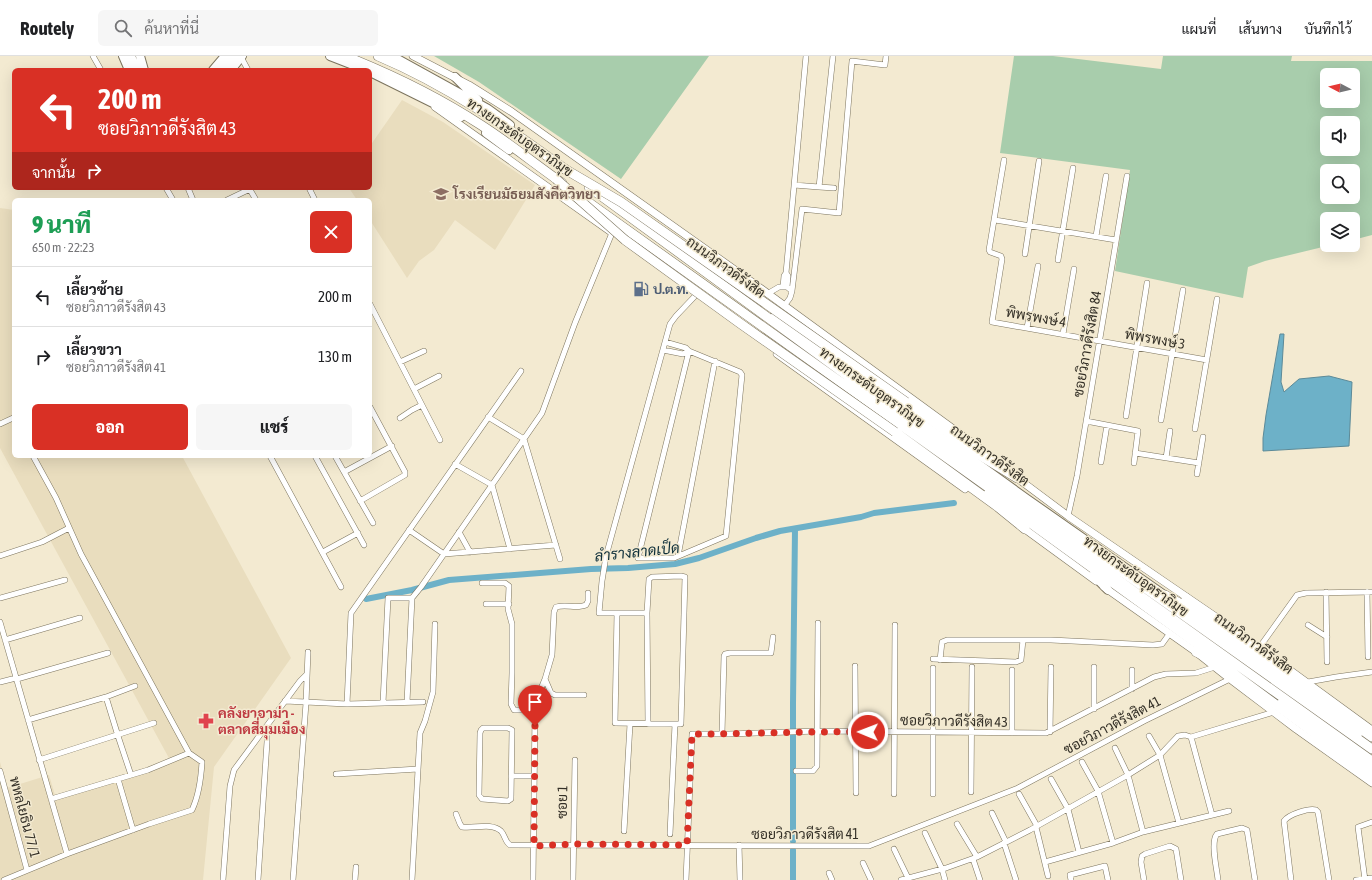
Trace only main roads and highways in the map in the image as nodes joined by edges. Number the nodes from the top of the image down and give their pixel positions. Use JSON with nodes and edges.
{"nodes":[{"id":1,"x":123,"y":56,"type":"edge"},
{"id":2,"x":131,"y":56,"type":"edge"},
{"id":3,"x":140,"y":56,"type":"edge"},
{"id":4,"x":225,"y":56,"type":"edge"},
{"id":5,"x":239,"y":56,"type":"edge"},
{"id":6,"x":330,"y":56,"type":"edge"},
{"id":7,"x":345,"y":56,"type":"edge"},
{"id":8,"x":378,"y":56,"type":"edge"},
{"id":9,"x":392,"y":56,"type":"edge"},
{"id":10,"x":413,"y":56,"type":"edge"},
{"id":11,"x":128,"y":68,"type":"edge"},
{"id":12,"x":136,"y":68,"type":"edge"},
{"id":13,"x":143,"y":68,"type":"edge"},
{"id":14,"x":215,"y":68,"type":"edge"},
{"id":15,"x":225,"y":68,"type":"edge"},
{"id":16,"x":232,"y":68,"type":"edge"},
{"id":17,"x":361,"y":68,"type":"edge"},
{"id":18,"x":372,"y":68,"type":"edge"},
{"id":19,"x":372,"y":68,"type":"edge"},
{"id":20,"x":372,"y":73,"type":"edge"},
{"id":21,"x":454,"y":77,"type":"junction"},
{"id":22,"x":417,"y":94,"type":"junction"},
{"id":23,"x":488,"y":109,"type":"junction"},
{"id":24,"x":563,"y":168,"type":"junction"},
{"id":25,"x":556,"y":179,"type":"junction"},
{"id":26,"x":602,"y":226,"type":"junction"},
{"id":27,"x":629,"y":235,"type":"junction"},
{"id":28,"x":1016,"y":478,"type":"junction"},
{"id":29,"x":1025,"y":529,"type":"junction"},
{"id":30,"x":1076,"y":558,"type":"junction"},
{"id":31,"x":1108,"y":590,"type":"junction"},
{"id":32,"x":1165,"y":595,"type":"junction"},
{"id":33,"x":1186,"y":598,"type":"junction"},
{"id":34,"x":1208,"y":619,"type":"junction"},
{"id":35,"x":1196,"y":652,"type":"junction"},
{"id":36,"x":1278,"y":711,"type":"junction"},
{"id":37,"x":1372,"y":730,"type":"edge"},
{"id":38,"x":1372,"y":737,"type":"edge"},
{"id":39,"x":1372,"y":744,"type":"edge"},
{"id":40,"x":1372,"y":749,"type":"edge"},
{"id":41,"x":1372,"y":761,"type":"edge"},
{"id":42,"x":1372,"y":767,"type":"edge"},
{"id":43,"x":1372,"y":776,"type":"edge"},
{"id":44,"x":1372,"y":783,"type":"edge"}],
"edges":[{"from":1,"to":11,"type":"highway"},
{"from":2,"to":12,"type":"highway"},
{"from":3,"to":13,"type":"highway"},
{"from":4,"to":14,"type":"highway"},
{"from":5,"to":15,"type":"highway"},
{"from":5,"to":16,"type":"highway"},
{"from":6,"to":17,"type":"highway"},
{"from":7,"to":19,"type":"highway","name":"ทางยกระดับอุตราภิมุข"},
{"from":8,"to":24,"type":"highway","name":"ทางยกระดับอุตราภิมุข"},
{"from":9,"to":23,"type":"highway","name":"ถนนวิภาวดีรังสิต"},
{"from":10,"to":21,"type":"main road","name":"ถนนวิภาวดีรังสิต"},
{"from":18,"to":25,"type":"highway","name":"ทางยกระดับอุตราภิมุข"},
{"from":20,"to":22,"type":"highway"},
{"from":21,"to":23,"type":"highway"},
{"from":21,"to":28,"type":"main road","name":"ถนนวิภาวดีรังสิต"},
{"from":22,"to":26,"type":"main road"},
{"from":22,"to":27,"type":"highway"},
{"from":23,"to":32,"type":"highway","name":"ถนนวิภาวดีรังสิต"},
{"from":24,"to":28,"type":"highway","bridge":true},
{"from":24,"to":40,"type":"highway","name":"ทางยกระดับอุตราภิมุข","bridge":true},
{"from":25,"to":29,"type":"highway","bridge":true},
{"from":25,"to":41,"type":"highway","name":"ทางยกระดับอุตราภิมุข","bridge":true},
{"from":26,"to":27,"type":"highway"},
{"from":26,"to":29,"type":"main road"},
{"from":27,"to":30,"type":"highway"},
{"from":28,"to":33,"type":"main road","name":"ถนนวิภาวดีรังสิต"},
{"from":29,"to":31,"type":"main road"},
{"from":30,"to":31,"type":"highway"},
{"from":30,"to":42,"type":"highway"},
{"from":31,"to":35,"type":"main road"},
{"from":32,"to":34,"type":"highway"},
{"from":32,"to":39,"type":"highway","name":"ถนนวิภาวดีรังสิต"},
{"from":33,"to":34,"type":"highway"},
{"from":33,"to":37,"type":"main road","name":"ถนนวิภาวดีรังสิต"},
{"from":34,"to":38,"type":"highway"},
{"from":35,"to":36,"type":"main road"},
{"from":35,"to":36,"type":"highway"},
{"from":36,"to":43,"type":"highway"},
{"from":36,"to":44,"type":"main road"}]}
